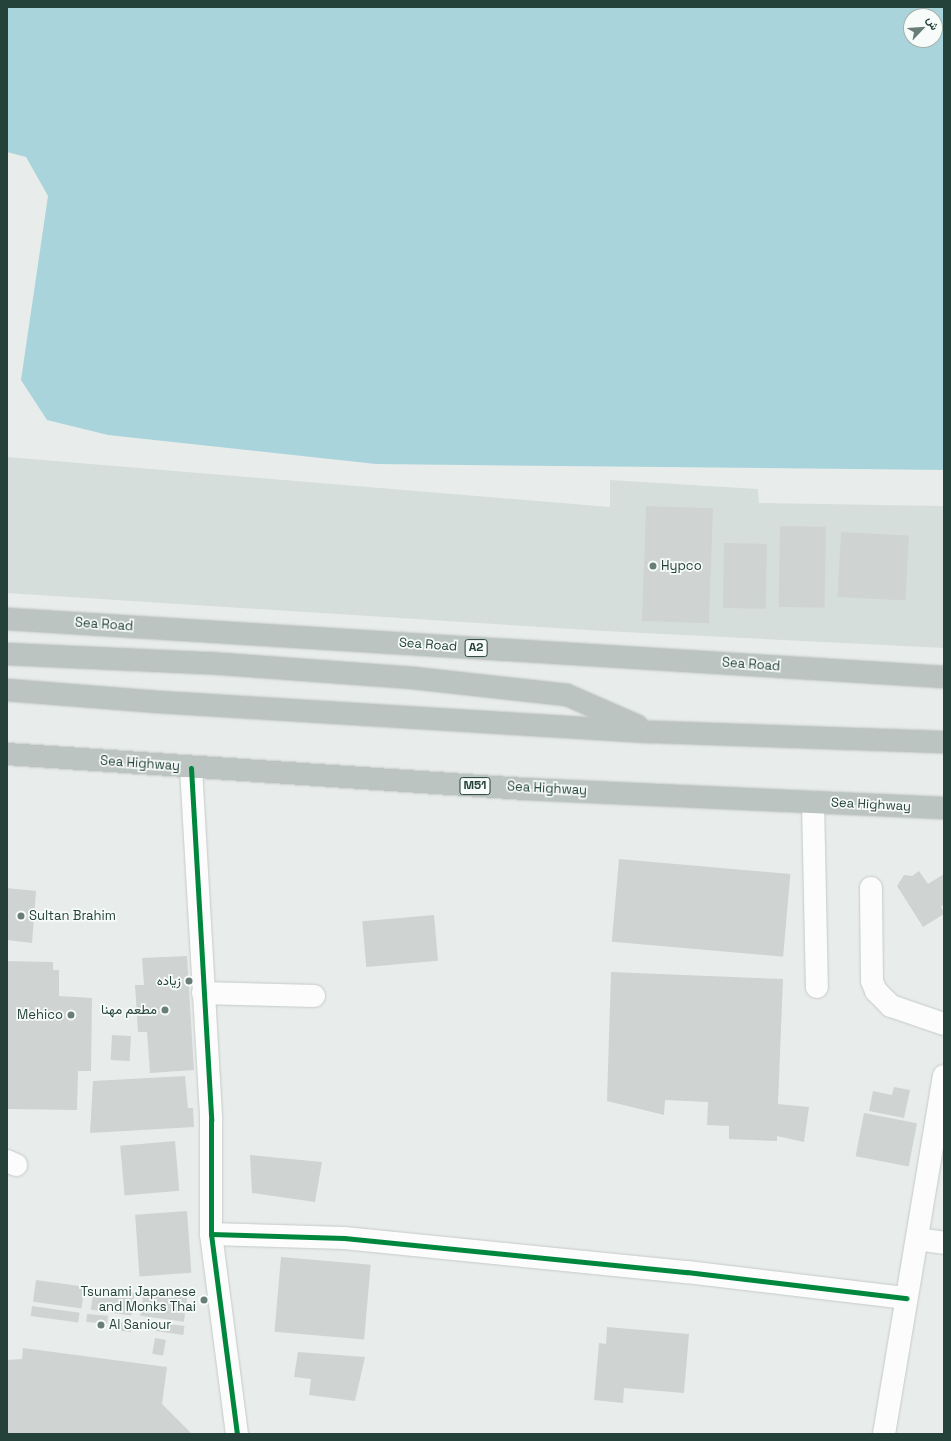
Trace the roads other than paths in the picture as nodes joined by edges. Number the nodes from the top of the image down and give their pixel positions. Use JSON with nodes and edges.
{"nodes":[{"id":1,"x":7,"y":619,"type":"edge"},
{"id":2,"x":7,"y":654,"type":"edge"},
{"id":3,"x":944,"y":677,"type":"edge"},
{"id":4,"x":7,"y":690,"type":"edge"},
{"id":5,"x":652,"y":732,"type":"junction"},
{"id":6,"x":944,"y":742,"type":"edge"},
{"id":7,"x":7,"y":754,"type":"edge"},
{"id":8,"x":191,"y":768,"type":"junction"},
{"id":9,"x":813,"y":802,"type":"junction"},
{"id":10,"x":944,"y":808,"type":"edge"},
{"id":11,"x":871,"y":888,"type":"dead end"},
{"id":12,"x":817,"y":987,"type":"dead end"},
{"id":13,"x":203,"y":993,"type":"junction"},
{"id":14,"x":314,"y":996,"type":"dead end"},
{"id":15,"x":944,"y":1024,"type":"edge"},
{"id":16,"x":944,"y":1076,"type":"edge"},
{"id":17,"x":211,"y":1234,"type":"junction"},
{"id":18,"x":917,"y":1239,"type":"junction"},
{"id":19,"x":944,"y":1243,"type":"edge"},
{"id":20,"x":906,"y":1298,"type":"junction"},
{"id":21,"x":237,"y":1434,"type":"edge"},
{"id":22,"x":884,"y":1434,"type":"edge"}],
"edges":[{"from":1,"to":3,"type":"highway","name":"Sea Road","number":"A2"},
{"from":2,"to":5,"type":"highway"},
{"from":4,"to":5,"type":"highway"},
{"from":5,"to":6,"type":"highway"},
{"from":7,"to":8,"type":"highway","name":"Sea Highway","number":"M51"},
{"from":8,"to":9,"type":"highway","name":"Sea Highway","number":"M51"},
{"from":8,"to":13,"type":"street"},
{"from":9,"to":10,"type":"highway","name":"Sea Highway","number":"M51"},
{"from":9,"to":12,"type":"street"},
{"from":11,"to":15,"type":"street"},
{"from":13,"to":14,"type":"street"},
{"from":13,"to":17,"type":"street"},
{"from":16,"to":18,"type":"street"},
{"from":17,"to":20,"type":"street"},
{"from":17,"to":21,"type":"street"},
{"from":18,"to":19,"type":"street"},
{"from":18,"to":20,"type":"street"},
{"from":20,"to":22,"type":"street"}]}
